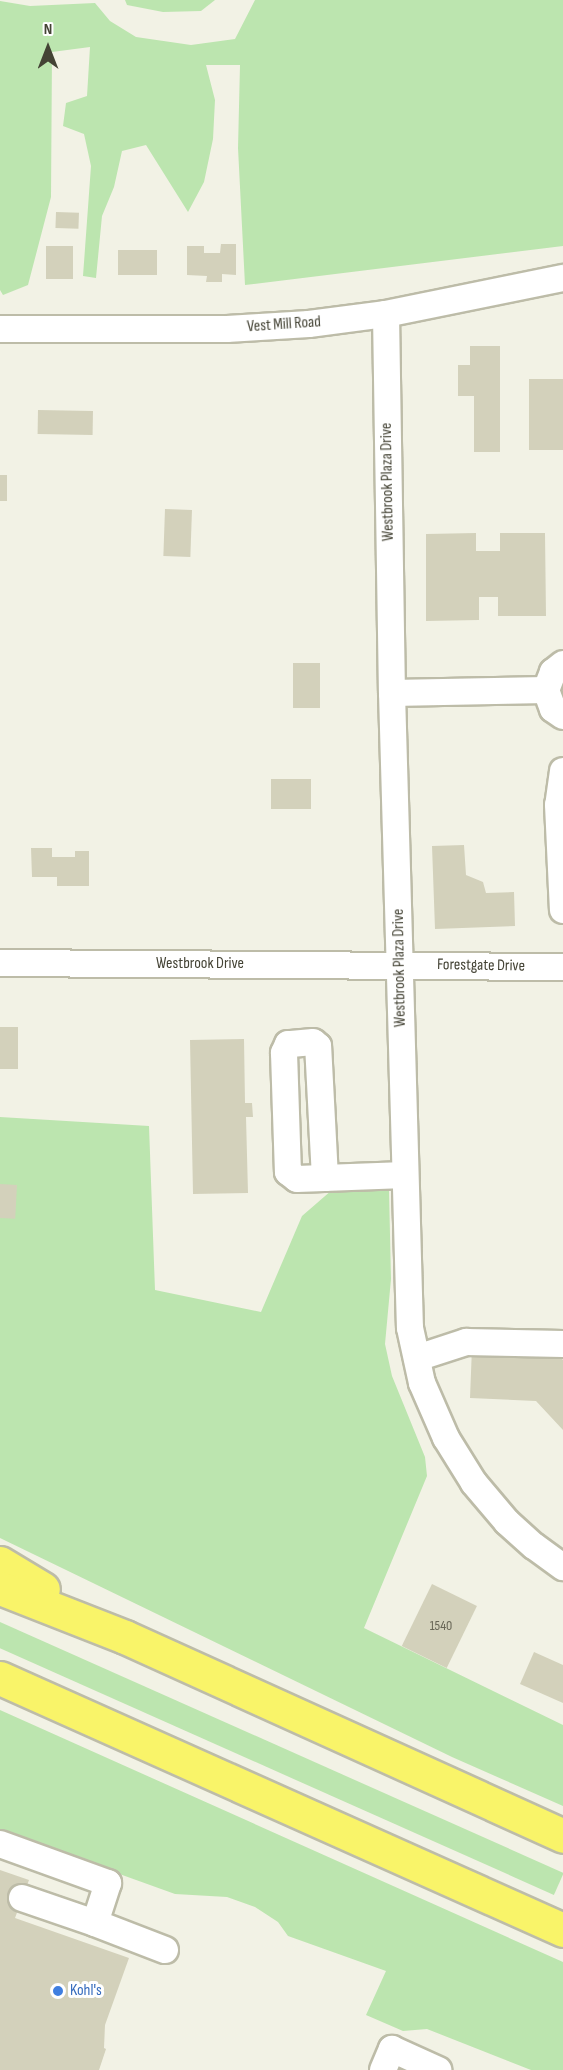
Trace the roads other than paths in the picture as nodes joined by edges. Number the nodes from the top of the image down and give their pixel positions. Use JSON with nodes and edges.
{"nodes":[{"id":1,"x":563,"y":278,"type":"edge"},
{"id":2,"x":386,"y":314,"type":"junction"},
{"id":3,"x":0,"y":329,"type":"edge"},
{"id":4,"x":563,"y":664,"type":"edge"},
{"id":5,"x":546,"y":690,"type":"junction"},
{"id":6,"x":392,"y":693,"type":"junction"},
{"id":7,"x":563,"y":716,"type":"edge"},
{"id":8,"x":563,"y":771,"type":"edge"},
{"id":9,"x":563,"y":909,"type":"edge"},
{"id":10,"x":0,"y":963,"type":"edge"},
{"id":11,"x":400,"y":965,"type":"junction"},
{"id":12,"x":563,"y":967,"type":"edge"},
{"id":13,"x":405,"y":1175,"type":"junction"},
{"id":14,"x":325,"y":1178,"type":"junction"},
{"id":15,"x":563,"y":1344,"type":"edge"},
{"id":16,"x":417,"y":1358,"type":"junction"},
{"id":17,"x":0,"y":1563,"type":"edge"},
{"id":18,"x":563,"y":1567,"type":"edge"},
{"id":19,"x":0,"y":1588,"type":"edge"},
{"id":20,"x":125,"y":1637,"type":"junction"},
{"id":21,"x":0,"y":1678,"type":"edge"},
{"id":22,"x":563,"y":1836,"type":"edge"},
{"id":23,"x":0,"y":1844,"type":"edge"},
{"id":24,"x":22,"y":1898,"type":"dead end"},
{"id":25,"x":95,"y":1923,"type":"junction"},
{"id":26,"x":563,"y":1930,"type":"edge"},
{"id":27,"x":165,"y":1950,"type":"dead end"},
{"id":28,"x":382,"y":2070,"type":"edge"},
{"id":29,"x":438,"y":2070,"type":"edge"}],
"edges":[{"from":1,"to":2,"type":"street","name":"Vest Mill Road"},
{"from":2,"to":3,"type":"street","name":"Vest Mill Road"},
{"from":2,"to":6,"type":"street","name":"Westbrook Plaza Drive"},
{"from":4,"to":5,"type":"street"},
{"from":5,"to":6,"type":"street"},
{"from":5,"to":7,"type":"street"},
{"from":6,"to":11,"type":"street","name":"Westbrook Plaza Drive"},
{"from":8,"to":9,"type":"street"},
{"from":10,"to":11,"type":"street","name":"Westbrook Drive"},
{"from":11,"to":12,"type":"street","name":"Forestgate Drive"},
{"from":11,"to":13,"type":"street","name":"Westbrook Plaza Drive"},
{"from":13,"to":14,"type":"street"},
{"from":13,"to":16,"type":"street","name":"Westbrook Plaza Drive"},
{"from":14,"to":14,"type":"street"},
{"from":15,"to":16,"type":"street"},
{"from":16,"to":18,"type":"street","name":"Westbrook Plaza Drive"},
{"from":17,"to":20,"type":"highway"},
{"from":19,"to":20,"type":"highway"},
{"from":20,"to":22,"type":"highway"},
{"from":21,"to":26,"type":"highway"},
{"from":23,"to":25,"type":"street"},
{"from":24,"to":25,"type":"street"},
{"from":25,"to":27,"type":"street"},
{"from":28,"to":29,"type":"street"}]}
